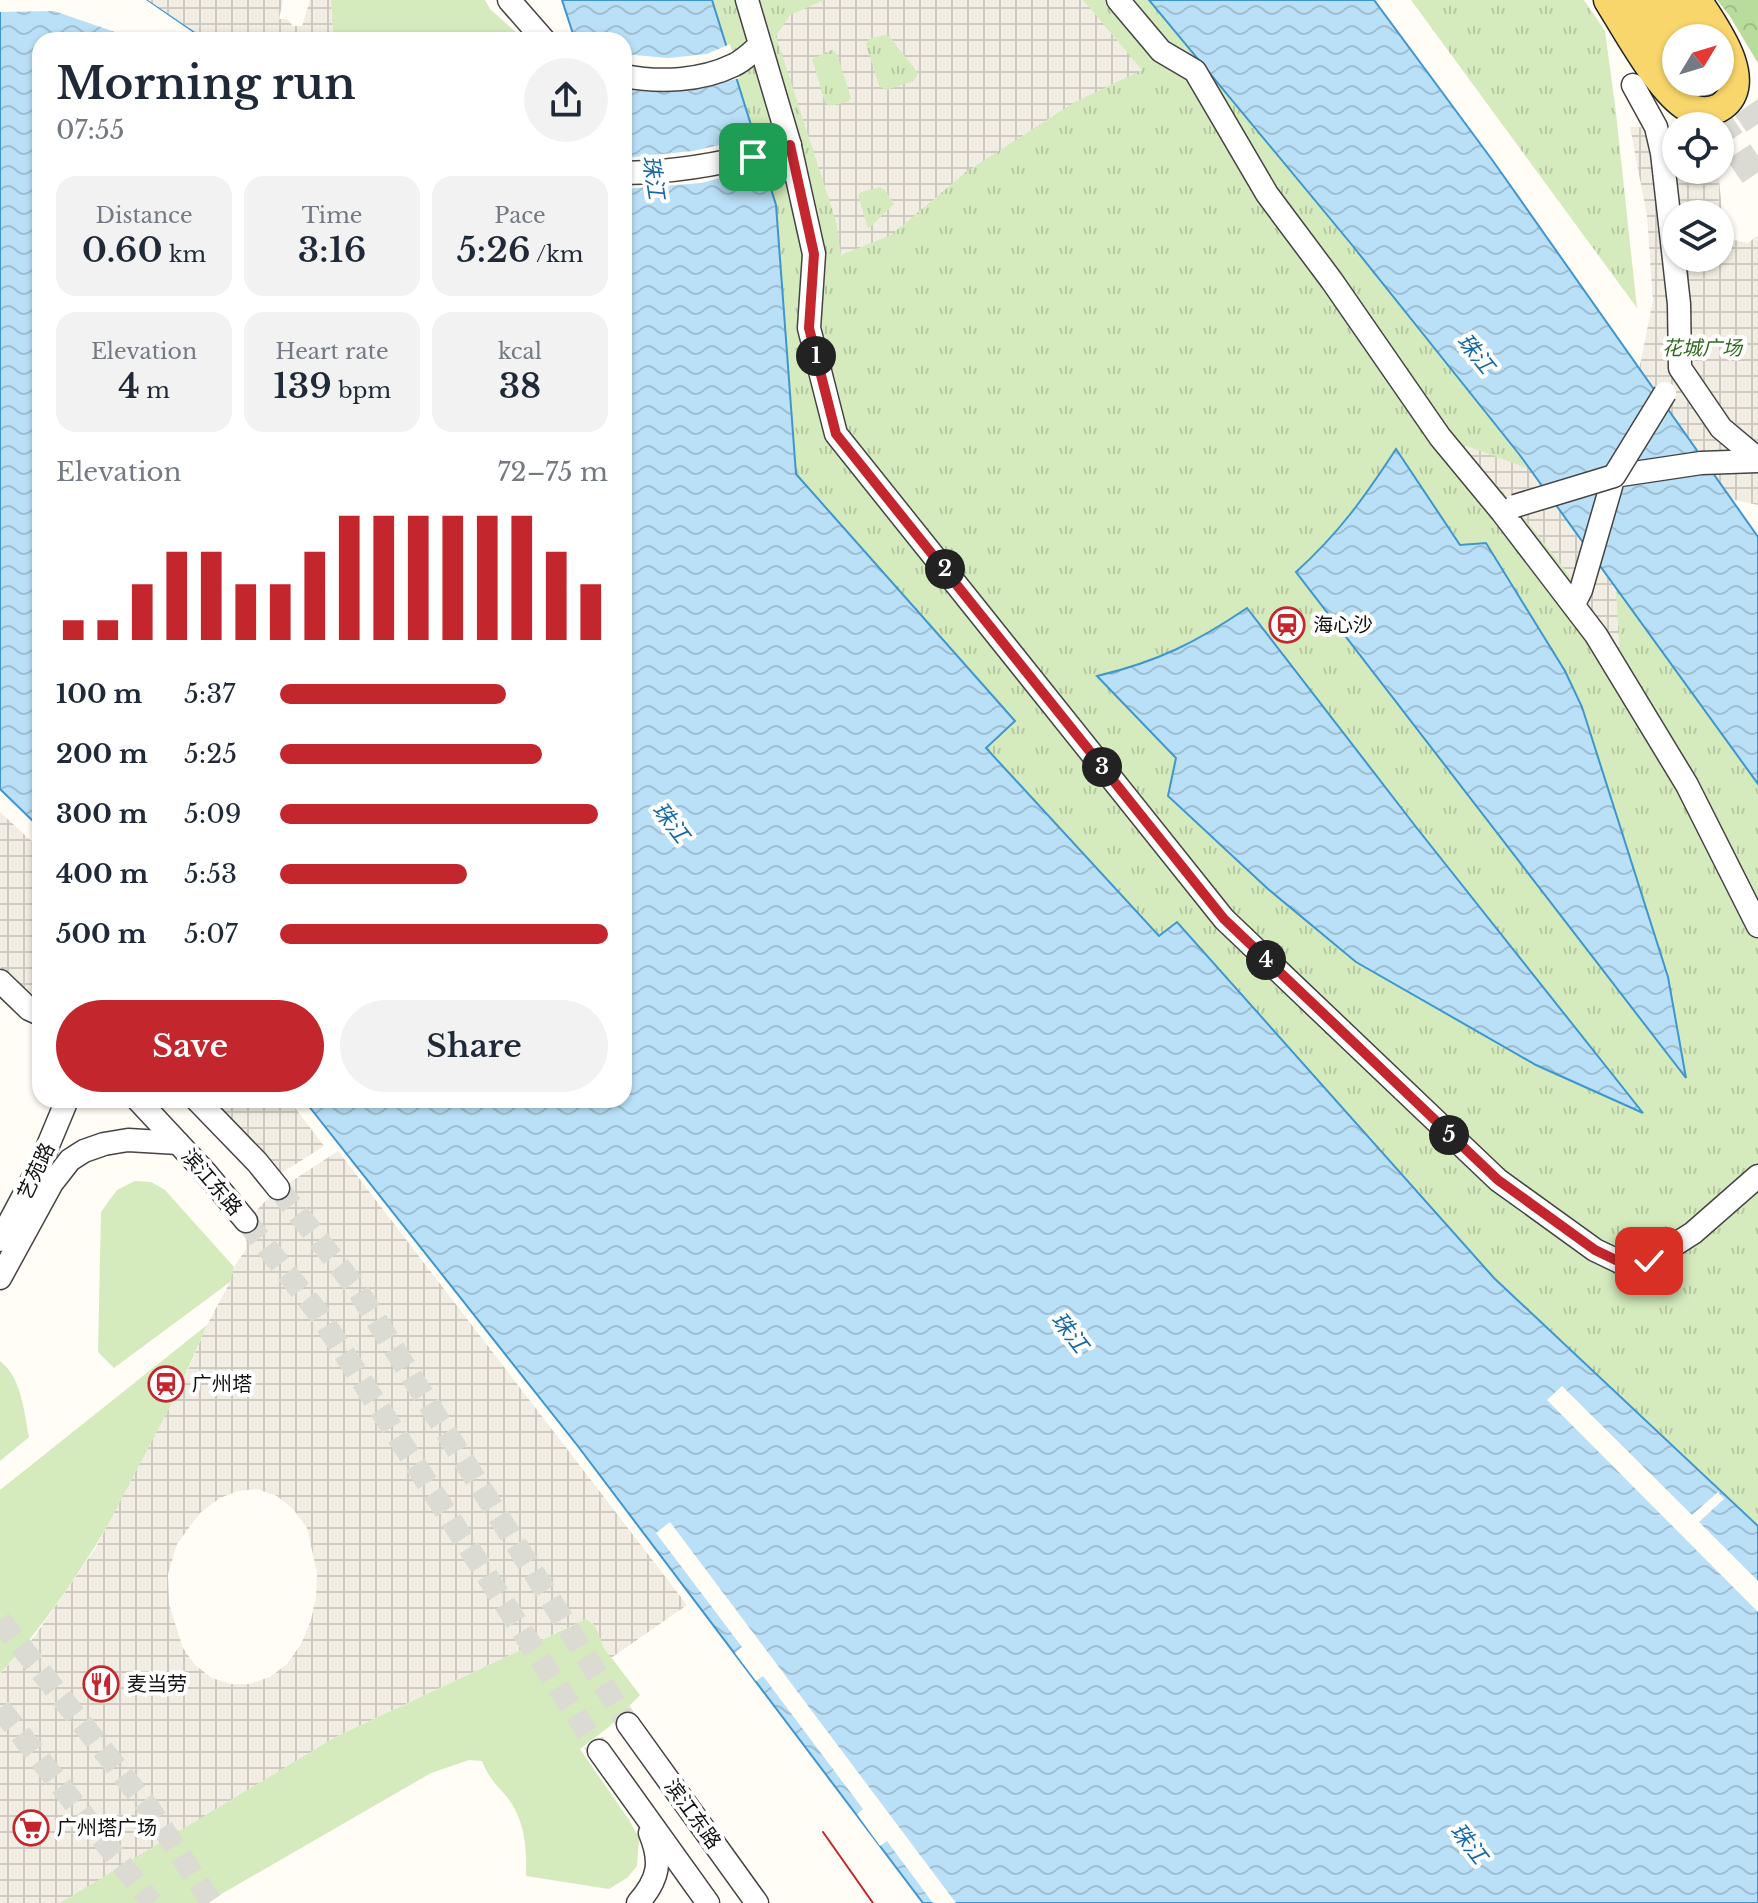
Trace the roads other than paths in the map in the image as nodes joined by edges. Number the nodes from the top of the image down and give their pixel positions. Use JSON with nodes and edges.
{"nodes":[{"id":1,"x":509,"y":0,"type":"edge"},
{"id":2,"x":747,"y":0,"type":"edge"},
{"id":3,"x":1118,"y":0,"type":"edge"},
{"id":4,"x":1608,"y":0,"type":"edge"},
{"id":5,"x":1638,"y":0,"type":"edge"},
{"id":6,"x":1668,"y":0,"type":"edge"},
{"id":7,"x":1697,"y":0,"type":"edge"},
{"id":8,"x":1684,"y":24,"type":"edge"},
{"id":9,"x":537,"y":32,"type":"edge"},
{"id":10,"x":1662,"y":37,"type":"edge"},
{"id":11,"x":753,"y":51,"type":"junction"},
{"id":12,"x":632,"y":77,"type":"edge"},
{"id":13,"x":1633,"y":85,"type":"dead end"},
{"id":14,"x":790,"y":145,"type":"junction"},
{"id":15,"x":632,"y":173,"type":"edge"},
{"id":16,"x":1680,"y":368,"type":"junction"},
{"id":17,"x":1758,"y":460,"type":"edge"},
{"id":18,"x":1614,"y":476,"type":"junction"},
{"id":19,"x":1509,"y":509,"type":"junction"},
{"id":20,"x":1578,"y":597,"type":"junction"},
{"id":21,"x":1758,"y":926,"type":"edge"},
{"id":22,"x":0,"y":981,"type":"edge"},
{"id":23,"x":32,"y":1010,"type":"edge"},
{"id":24,"x":64,"y":1108,"type":"edge"},
{"id":25,"x":145,"y":1108,"type":"edge"},
{"id":26,"x":205,"y":1108,"type":"edge"},
{"id":27,"x":178,"y":1143,"type":"junction"},
{"id":28,"x":1758,"y":1176,"type":"edge"},
{"id":29,"x":278,"y":1188,"type":"tunnel mouth"},
{"id":30,"x":246,"y":1221,"type":"tunnel mouth"},
{"id":31,"x":0,"y":1240,"type":"edge"},
{"id":32,"x":0,"y":1278,"type":"edge"},
{"id":33,"x":628,"y":1724,"type":"tunnel mouth"},
{"id":34,"x":599,"y":1751,"type":"tunnel mouth"},
{"id":35,"x":643,"y":1813,"type":"junction"},
{"id":36,"x":638,"y":1903,"type":"edge"},
{"id":37,"x":708,"y":1903,"type":"edge"},
{"id":38,"x":757,"y":1903,"type":"edge"}],
"edges":[{"from":1,"to":9,"type":"street"},
{"from":2,"to":11,"type":"street"},
{"from":3,"to":19,"type":"street"},
{"from":4,"to":7,"type":"main road"},
{"from":5,"to":10,"type":"main road"},
{"from":6,"to":8,"type":"main road"},
{"from":11,"to":12,"type":"street"},
{"from":11,"to":14,"type":"street"},
{"from":13,"to":16,"type":"street"},
{"from":14,"to":15,"type":"street"},
{"from":14,"to":28,"type":"street"},
{"from":16,"to":17,"type":"street"},
{"from":16,"to":18,"type":"street","bridge":true},
{"from":17,"to":18,"type":"street"},
{"from":18,"to":19,"type":"street","bridge":true},
{"from":18,"to":20,"type":"street"},
{"from":19,"to":20,"type":"street"},
{"from":20,"to":21,"type":"street"},
{"from":22,"to":23,"type":"street"},
{"from":24,"to":31,"type":"street","name":"艺苑路"},
{"from":25,"to":27,"type":"street","name":"滨江东路"},
{"from":26,"to":29,"type":"street"},
{"from":27,"to":30,"type":"street","name":"滨江东路"},
{"from":27,"to":32,"type":"street","name":"艺苑路"},
{"from":33,"to":38,"type":"street","name":"滨江东路"},
{"from":34,"to":35,"type":"street","name":"滨江东路"},
{"from":35,"to":36,"type":"street"},
{"from":35,"to":37,"type":"street","name":"滨江东路"}]}
